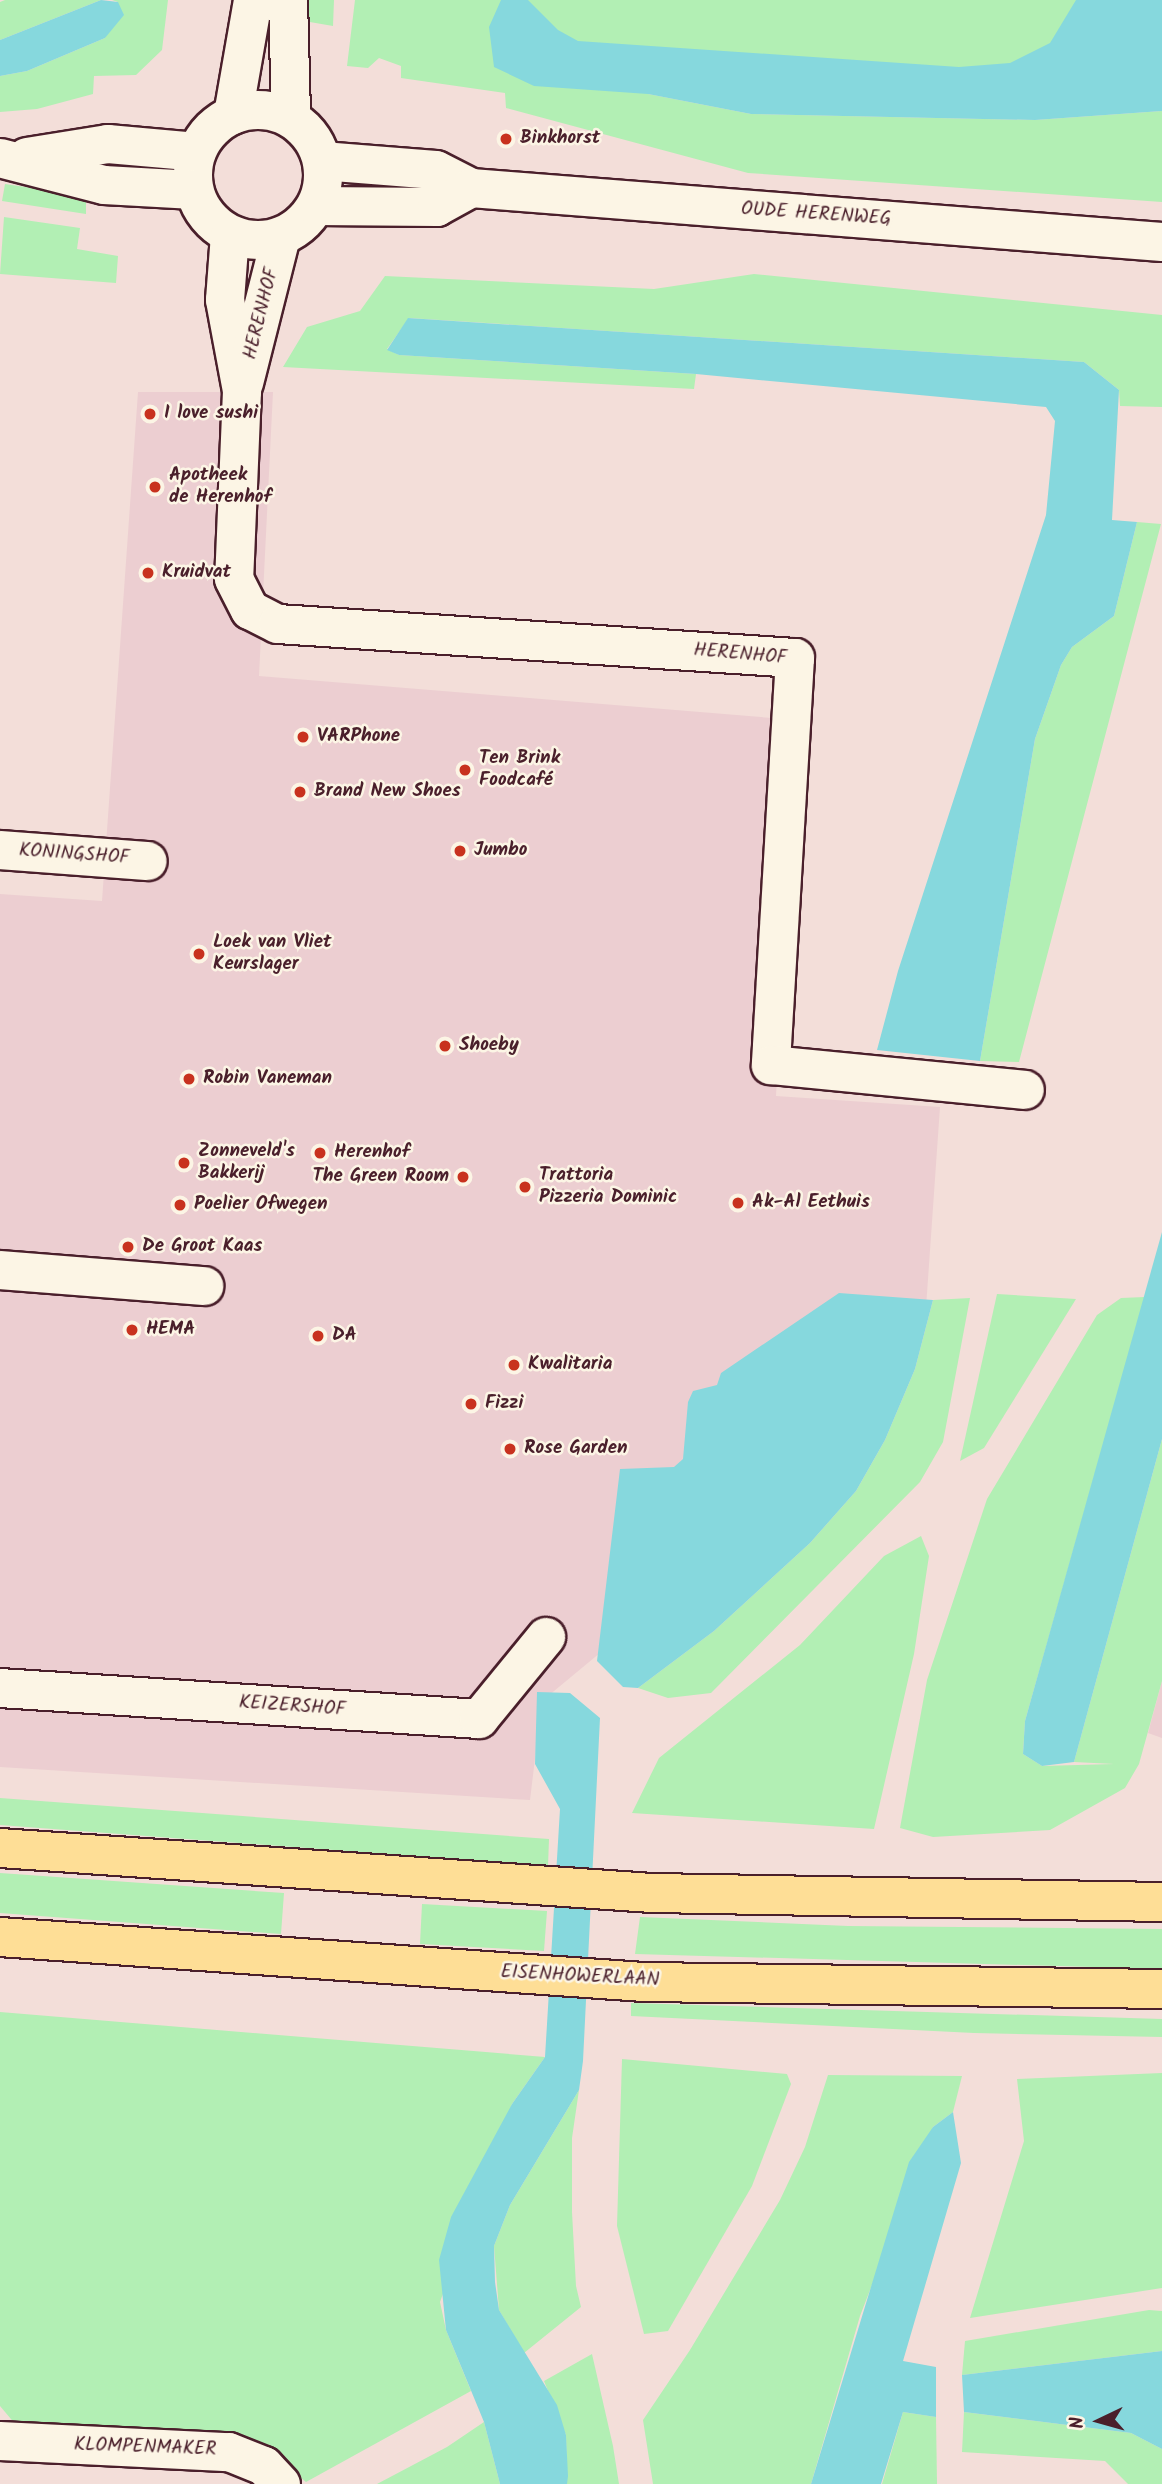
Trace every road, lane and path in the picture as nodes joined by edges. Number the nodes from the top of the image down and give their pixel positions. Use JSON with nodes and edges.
{"nodes":[{"id":1,"x":253,"y":0,"type":"edge"},
{"id":2,"x":288,"y":0,"type":"edge"},
{"id":3,"x":233,"y":115,"type":"junction"},
{"id":4,"x":291,"y":118,"type":"junction"},
{"id":5,"x":197,"y":152,"type":"junction"},
{"id":6,"x":7,"y":158,"type":"edge"},
{"id":7,"x":322,"y":160,"type":"junction"},
{"id":8,"x":471,"y":188,"type":"junction"},
{"id":9,"x":194,"y":190,"type":"junction"},
{"id":10,"x":316,"y":206,"type":"junction"},
{"id":11,"x":230,"y":234,"type":"junction"},
{"id":12,"x":281,"y":237,"type":"junction"},
{"id":13,"x":1162,"y":242,"type":"edge"},
{"id":14,"x":242,"y":391,"type":"junction"},
{"id":15,"x":0,"y":850,"type":"edge"},
{"id":16,"x":148,"y":861,"type":"dead end"},
{"id":17,"x":1025,"y":1090,"type":"dead end"},
{"id":18,"x":0,"y":1270,"type":"edge"},
{"id":19,"x":204,"y":1286,"type":"dead end"},
{"id":20,"x":546,"y":1637,"type":"dead end"},
{"id":21,"x":0,"y":1688,"type":"edge"},
{"id":22,"x":0,"y":1848,"type":"edge"},
{"id":23,"x":1162,"y":1902,"type":"edge"},
{"id":24,"x":0,"y":1937,"type":"edge"},
{"id":25,"x":1162,"y":1989,"type":"edge"},
{"id":26,"x":0,"y":2441,"type":"edge"},
{"id":27,"x":281,"y":2484,"type":"edge"}],
"edges":[{"from":1,"to":3,"type":"street"},
{"from":2,"to":4,"type":"street"},
{"from":3,"to":4,"type":"street"},
{"from":3,"to":5,"type":"street"},
{"from":4,"to":7,"type":"street"},
{"from":5,"to":6,"type":"street"},
{"from":5,"to":9,"type":"street"},
{"from":6,"to":9,"type":"street"},
{"from":7,"to":8,"type":"street","name":"OUDE HERENWEG"},
{"from":7,"to":10,"type":"street"},
{"from":8,"to":10,"type":"street"},
{"from":8,"to":13,"type":"street","name":"OUDE HERENWEG"},
{"from":9,"to":11,"type":"street"},
{"from":10,"to":12,"type":"street"},
{"from":11,"to":12,"type":"street"},
{"from":11,"to":14,"type":"street","name":"HERENHOF"},
{"from":12,"to":14,"type":"street","name":"HERENHOF"},
{"from":14,"to":17,"type":"street","name":"HERENHOF"},
{"from":15,"to":16,"type":"street","name":"KONINGSHOF"},
{"from":18,"to":19,"type":"street"},
{"from":20,"to":21,"type":"street","name":"KEIZERSHOF"},
{"from":22,"to":23,"type":"main road"},
{"from":24,"to":25,"type":"main road","name":"EISENHOWERLAAN"},
{"from":26,"to":27,"type":"street","name":"KLOMPENMAKER"}]}
